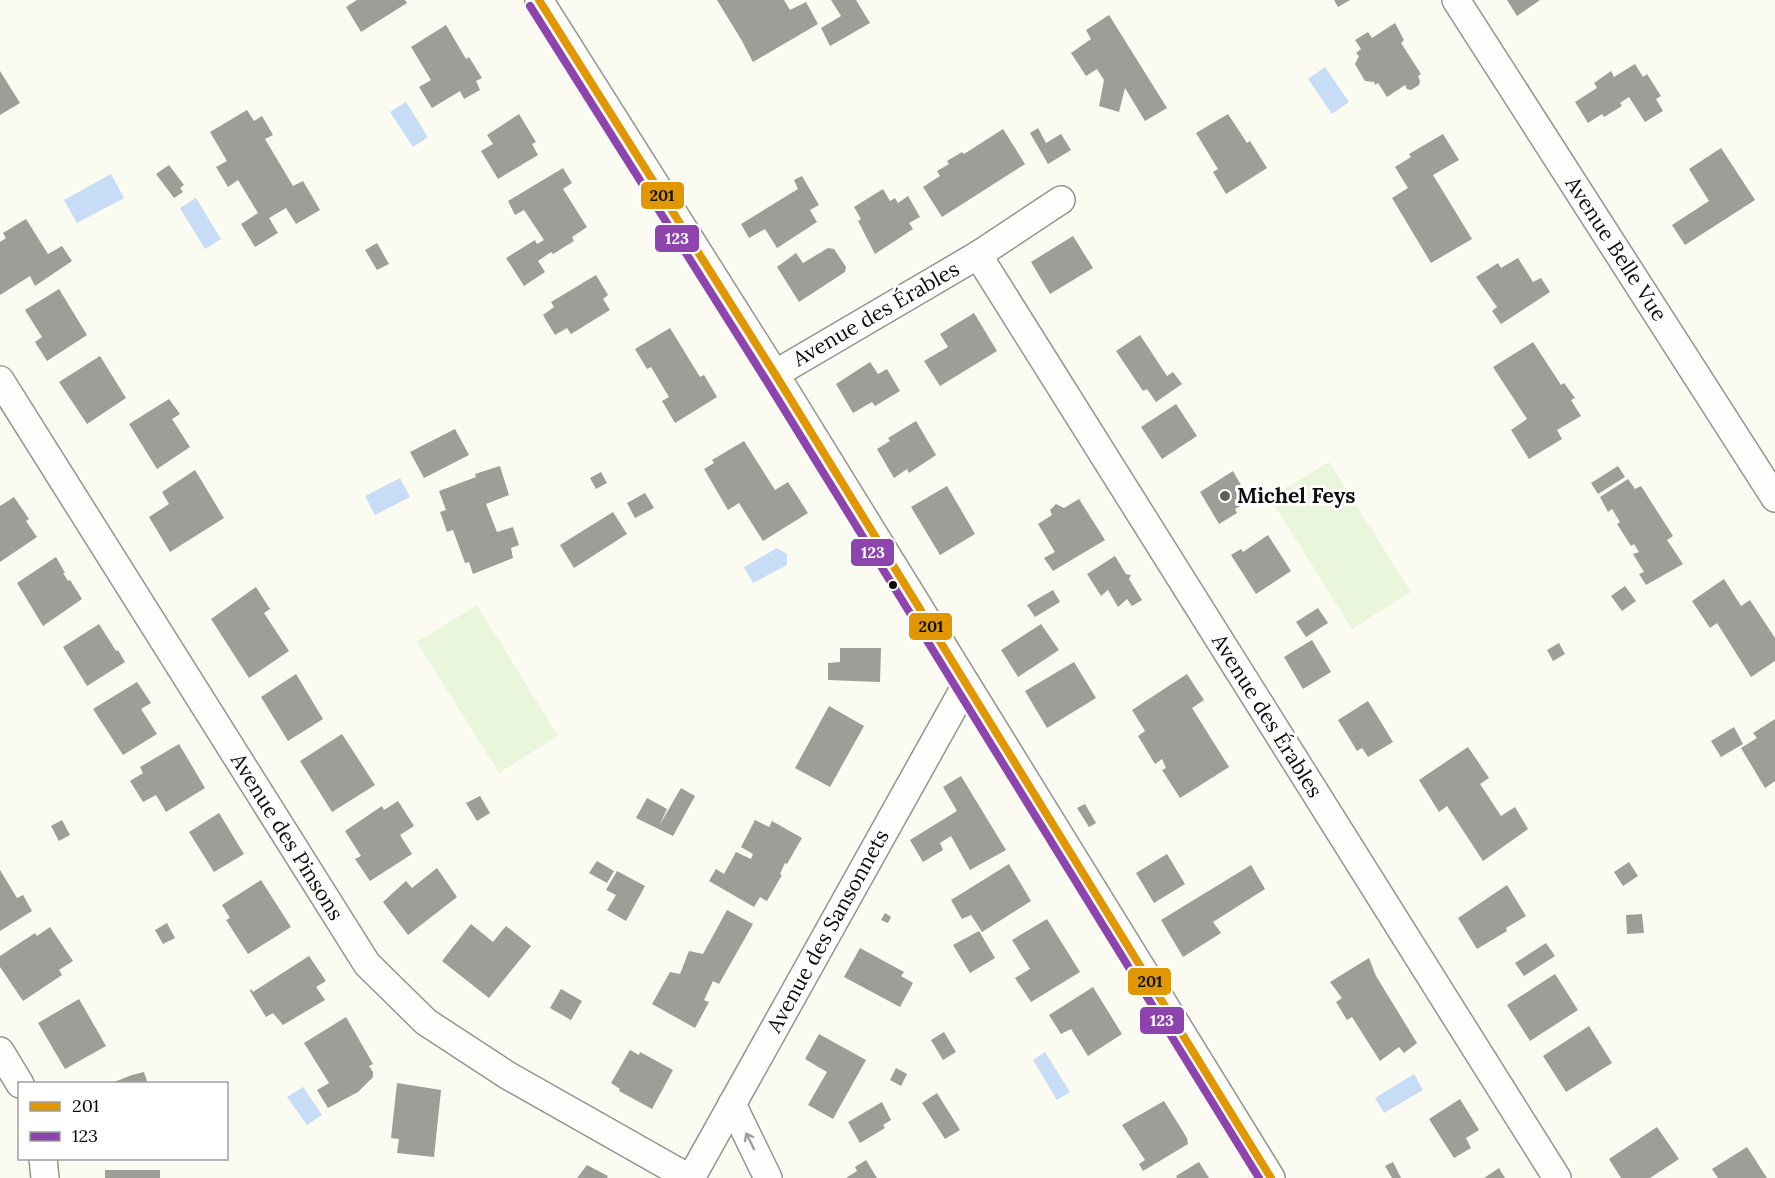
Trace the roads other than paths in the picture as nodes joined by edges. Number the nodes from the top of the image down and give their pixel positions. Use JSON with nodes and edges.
{"nodes":[{"id":1,"x":539,"y":0,"type":"edge"},
{"id":2,"x":1456,"y":0,"type":"edge"},
{"id":3,"x":1061,"y":200,"type":"dead end"},
{"id":4,"x":978,"y":255,"type":"junction"},
{"id":5,"x":775,"y":374,"type":"junction"},
{"id":6,"x":0,"y":380,"type":"edge"},
{"id":7,"x":1775,"y":498,"type":"edge"},
{"id":8,"x":966,"y":685,"type":"junction"},
{"id":9,"x":0,"y":1051,"type":"edge"},
{"id":10,"x":19,"y":1082,"type":"edge"},
{"id":11,"x":732,"y":1104,"type":"junction"},
{"id":12,"x":43,"y":1160,"type":"edge"},
{"id":13,"x":45,"y":1178,"type":"edge"},
{"id":14,"x":690,"y":1178,"type":"edge"},
{"id":15,"x":768,"y":1178,"type":"edge"},
{"id":16,"x":1271,"y":1178,"type":"edge"},
{"id":17,"x":1557,"y":1178,"type":"edge"}],
"edges":[{"from":1,"to":5,"type":"street"},
{"from":2,"to":7,"type":"street","name":"Avenue Belle Vue"},
{"from":3,"to":4,"type":"street","name":"Avenue des Érables"},
{"from":4,"to":5,"type":"street","name":"Avenue des Érables"},
{"from":4,"to":17,"type":"street","name":"Avenue des Érables"},
{"from":5,"to":8,"type":"street"},
{"from":6,"to":14,"type":"street","name":"Avenue des Pinsons"},
{"from":8,"to":11,"type":"street","name":"Avenue des Sansonnets"},
{"from":8,"to":16,"type":"street"},
{"from":9,"to":10,"type":"street"},
{"from":11,"to":14,"type":"street","name":"Avenue des Sansonnets"},
{"from":15,"to":11,"type":"street","one_way":true},
{"from":12,"to":13,"type":"street"}]}
